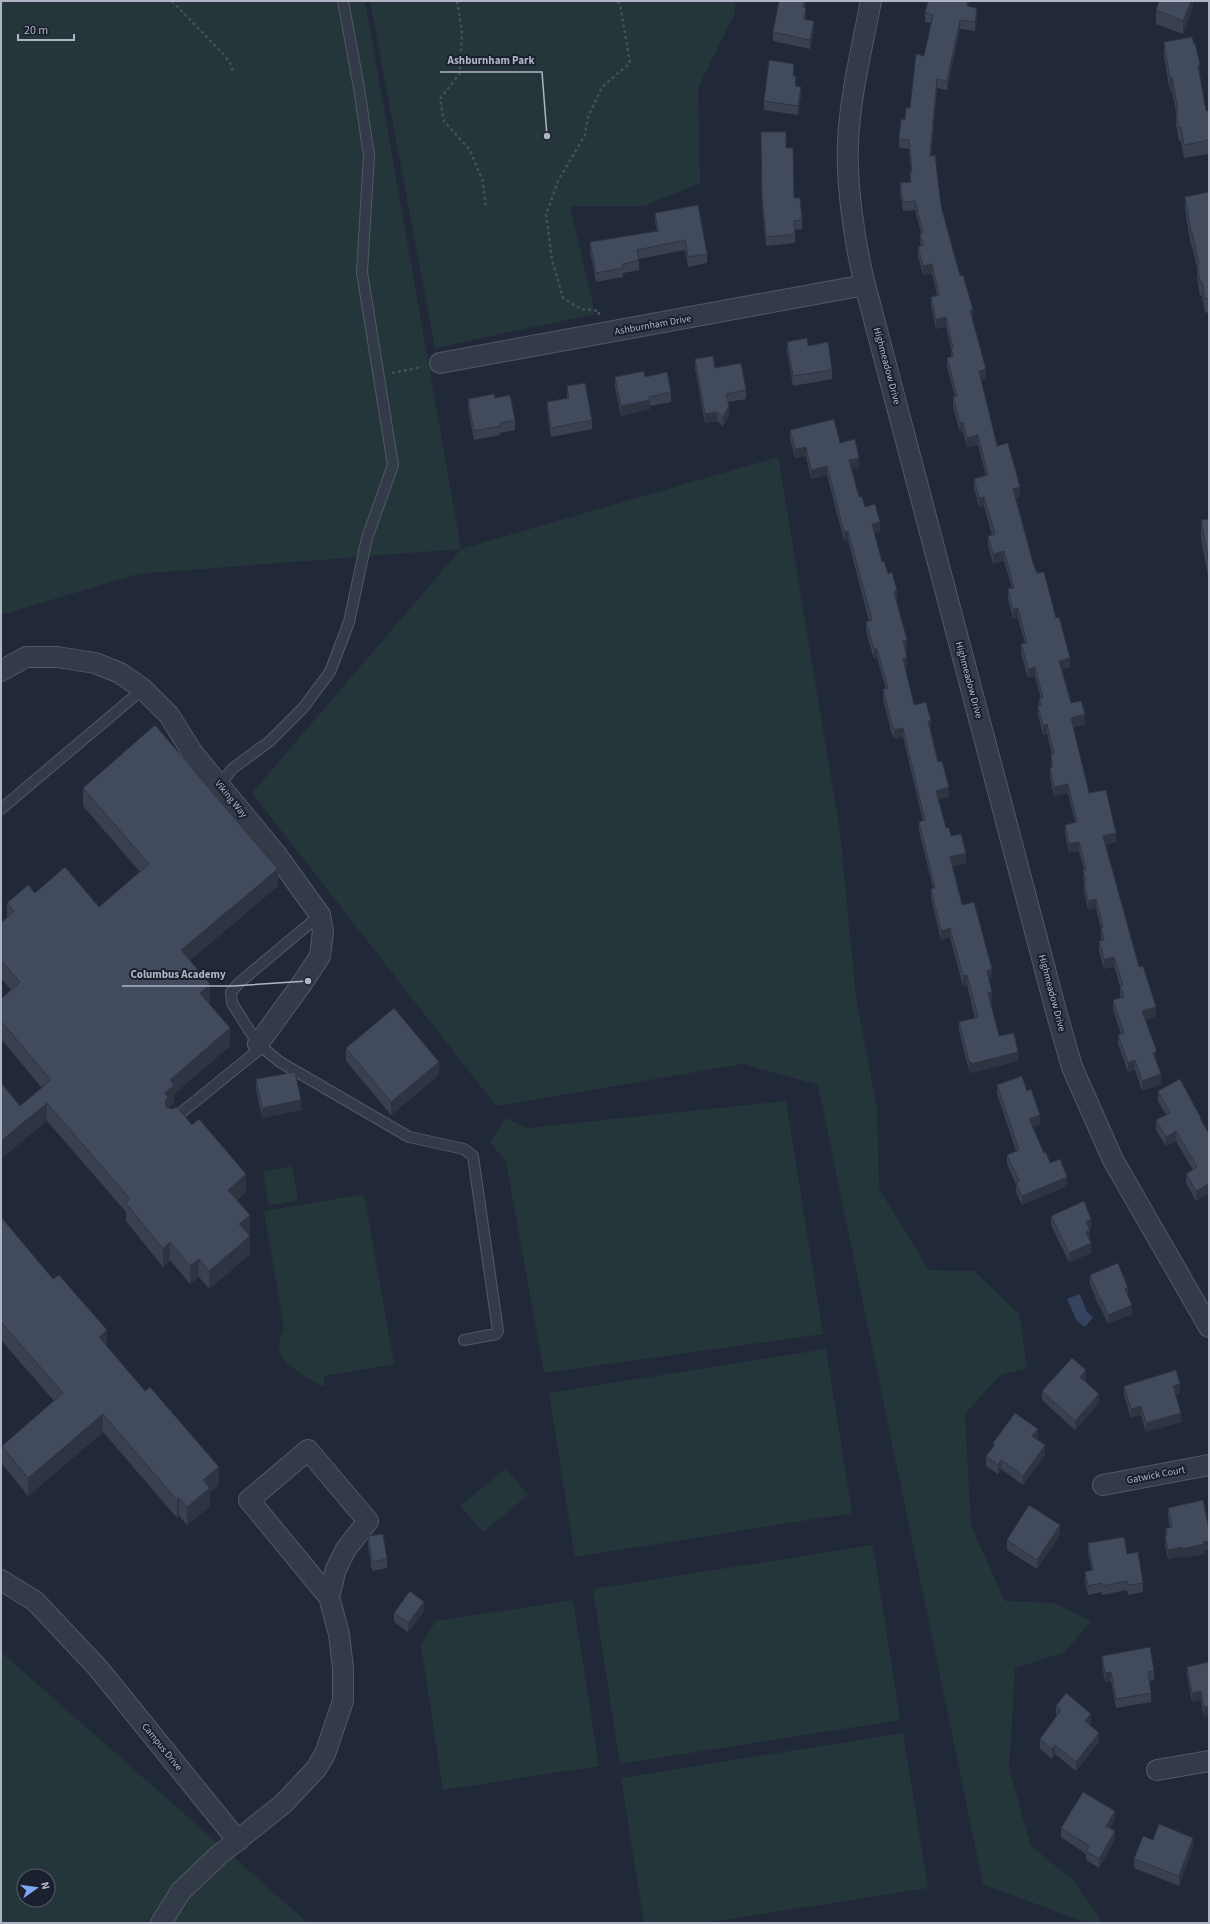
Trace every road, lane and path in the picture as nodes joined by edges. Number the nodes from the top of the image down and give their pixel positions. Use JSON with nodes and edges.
{"nodes":[{"id":1,"x":172,"y":1,"type":"edge"},
{"id":2,"x":343,"y":1,"type":"edge"},
{"id":3,"x":457,"y":1,"type":"edge"},
{"id":4,"x":616,"y":1,"type":"edge"},
{"id":5,"x":871,"y":1,"type":"edge"},
{"id":6,"x":233,"y":73,"type":"dead end"},
{"id":7,"x":486,"y":208,"type":"dead end"},
{"id":8,"x":865,"y":285,"type":"junction"},
{"id":9,"x":603,"y":334,"type":"junction"},
{"id":10,"x":440,"y":364,"type":"joint"},
{"id":11,"x":379,"y":376,"type":"junction"},
{"id":12,"x":1,"y":671,"type":"edge"},
{"id":13,"x":143,"y":689,"type":"junction"},
{"id":14,"x":220,"y":785,"type":"junction"},
{"id":15,"x":1,"y":809,"type":"edge"},
{"id":16,"x":320,"y":916,"type":"junction"},
{"id":17,"x":259,"y":1046,"type":"junction"},
{"id":18,"x":171,"y":1121,"type":"edge"},
{"id":19,"x":1209,"y":1327,"type":"edge"},
{"id":20,"x":464,"y":1340,"type":"dead end"},
{"id":21,"x":1209,"y":1465,"type":"edge"},
{"id":22,"x":1103,"y":1485,"type":"dead end"},
{"id":23,"x":1,"y":1580,"type":"edge"},
{"id":24,"x":329,"y":1597,"type":"junction"},
{"id":25,"x":1209,"y":1761,"type":"edge"},
{"id":26,"x":1157,"y":1770,"type":"dead end"},
{"id":27,"x":238,"y":1841,"type":"junction"},
{"id":28,"x":161,"y":1923,"type":"edge"}],
"edges":[{"from":1,"to":6,"type":"path"},
{"from":2,"to":11,"type":"lane"},
{"from":3,"to":7,"type":"path"},
{"from":4,"to":9,"type":"path"},
{"from":5,"to":8,"type":"street","name":"Highmeadow Drive"},
{"from":8,"to":9,"type":"street","name":"Ashburnham Drive"},
{"from":8,"to":19,"type":"street","name":"Highmeadow Drive"},
{"from":9,"to":10,"type":"street","name":"Ashburnham Drive"},
{"from":10,"to":11,"type":"path"},
{"from":11,"to":14,"type":"lane"},
{"from":12,"to":13,"type":"street","name":"Viking Way"},
{"from":13,"to":14,"type":"street","name":"Viking Way"},
{"from":13,"to":15,"type":"lane"},
{"from":14,"to":16,"type":"street","name":"Viking Way"},
{"from":16,"to":17,"type":"street","name":"Viking Way"},
{"from":16,"to":17,"type":"lane"},
{"from":17,"to":18,"type":"lane"},
{"from":17,"to":20,"type":"lane"},
{"from":21,"to":22,"type":"street","name":"Gatwick Court"},
{"from":23,"to":27,"type":"street","name":"Campus Drive"},
{"from":24,"to":24,"type":"street"},
{"from":24,"to":27,"type":"street"},
{"from":25,"to":26,"type":"street"},
{"from":27,"to":28,"type":"street"}]}
